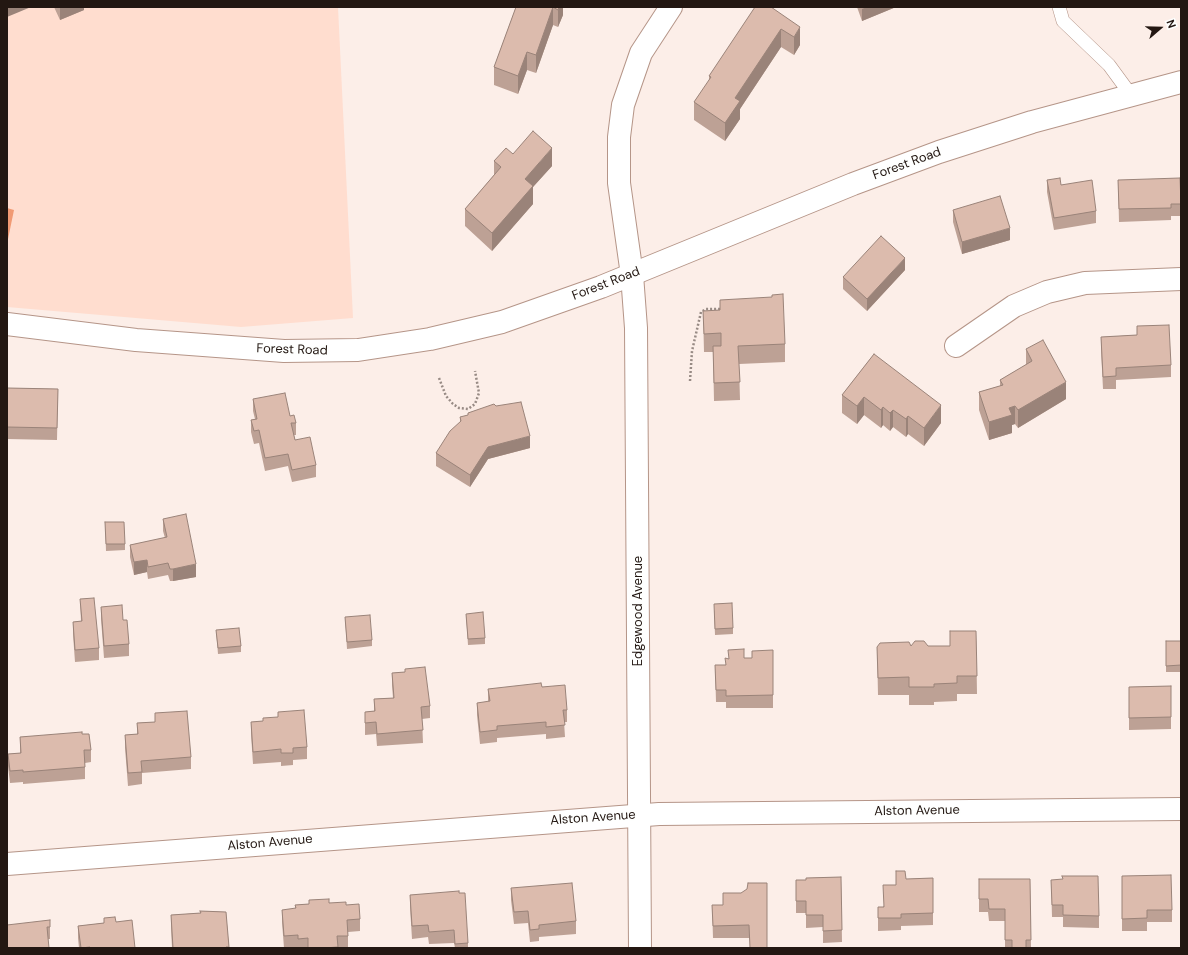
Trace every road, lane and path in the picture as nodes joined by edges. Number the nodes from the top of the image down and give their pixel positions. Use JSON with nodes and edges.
{"nodes":[{"id":1,"x":671,"y":7,"type":"edge"},
{"id":2,"x":1059,"y":7,"type":"edge"},
{"id":3,"x":1181,"y":82,"type":"edge"},
{"id":4,"x":1131,"y":94,"type":"junction"},
{"id":5,"x":632,"y":275,"type":"junction"},
{"id":6,"x":1181,"y":279,"type":"edge"},
{"id":7,"x":725,"y":310,"type":"edge"},
{"id":8,"x":7,"y":324,"type":"edge"},
{"id":9,"x":956,"y":346,"type":"dead end"},
{"id":10,"x":475,"y":371,"type":"dead end"},
{"id":11,"x":439,"y":378,"type":"dead end"},
{"id":12,"x":690,"y":381,"type":"dead end"},
{"id":13,"x":468,"y":409,"type":"junction"},
{"id":14,"x":469,"y":417,"type":"edge"},
{"id":15,"x":1181,"y":808,"type":"edge"},
{"id":16,"x":639,"y":815,"type":"junction"},
{"id":17,"x":7,"y":864,"type":"edge"},
{"id":18,"x":640,"y":948,"type":"edge"}],
"edges":[{"from":1,"to":5,"type":"street","name":"Edgewood Avenue"},
{"from":2,"to":4,"type":"lane"},
{"from":3,"to":4,"type":"street","name":"Forest Road"},
{"from":4,"to":5,"type":"street","name":"Forest Road"},
{"from":5,"to":8,"type":"street","name":"Forest Road"},
{"from":5,"to":16,"type":"street","name":"Edgewood Avenue"},
{"from":6,"to":9,"type":"street"},
{"from":7,"to":12,"type":"path"},
{"from":10,"to":13,"type":"path"},
{"from":11,"to":13,"type":"path"},
{"from":13,"to":14,"type":"path"},
{"from":15,"to":16,"type":"street","name":"Alston Avenue"},
{"from":16,"to":17,"type":"street","name":"Alston Avenue"},
{"from":16,"to":18,"type":"street","name":"Edgewood Avenue"}]}
